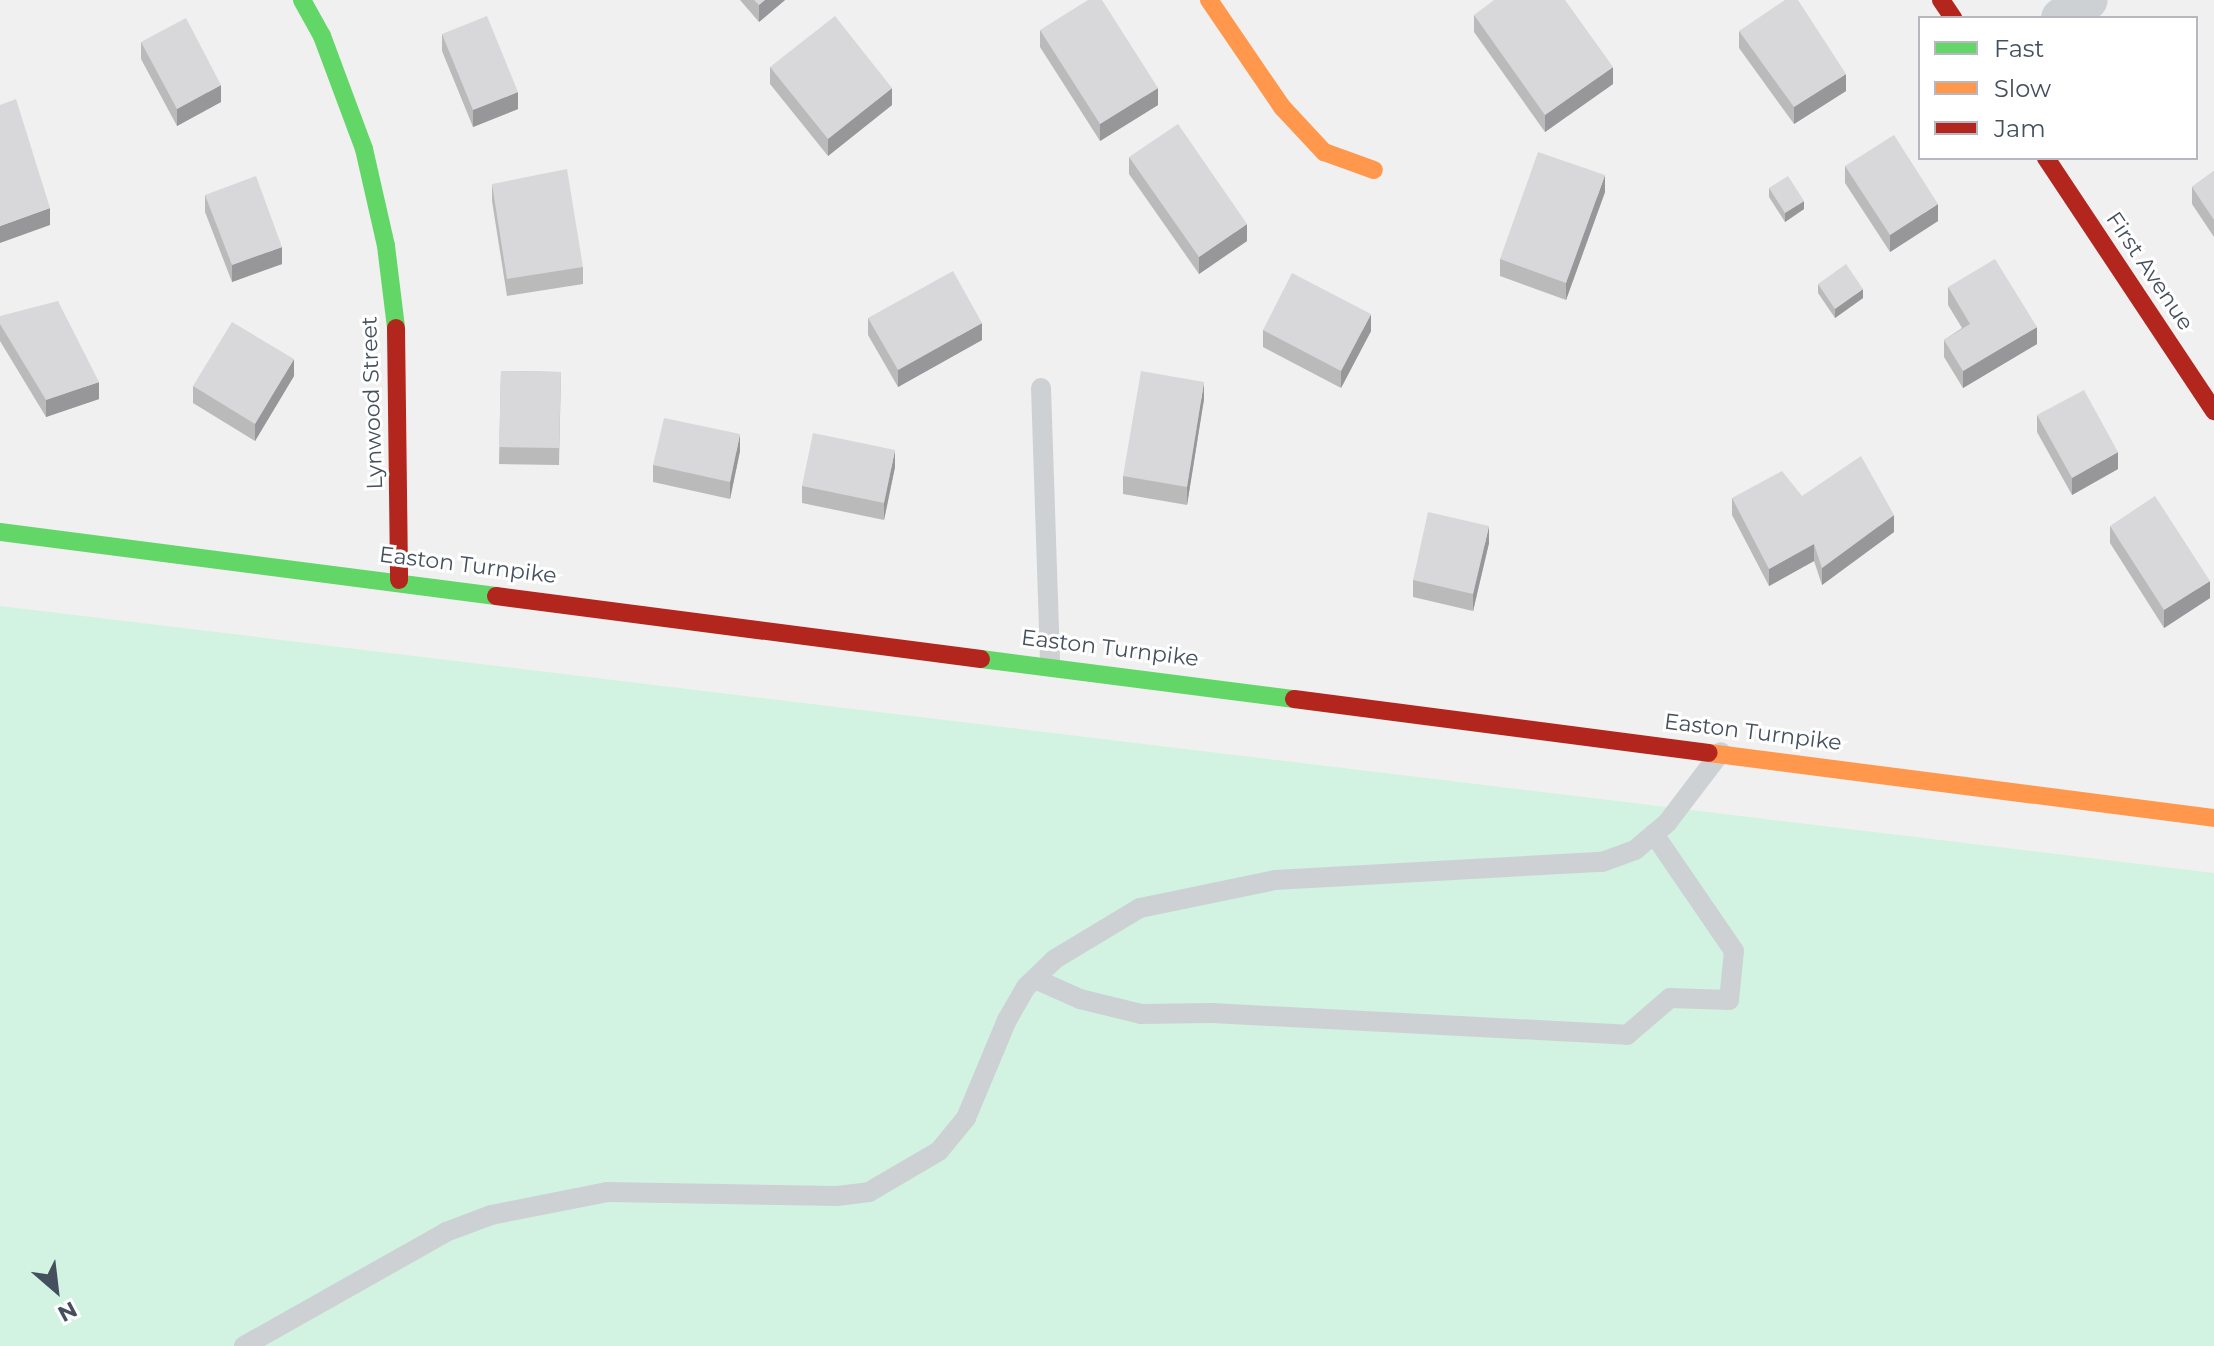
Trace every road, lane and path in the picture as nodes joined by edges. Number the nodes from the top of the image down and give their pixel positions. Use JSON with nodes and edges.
{"nodes":[{"id":1,"x":302,"y":0,"type":"edge"},
{"id":2,"x":1209,"y":0,"type":"edge"},
{"id":3,"x":2088,"y":0,"type":"edge"},
{"id":4,"x":2064,"y":16,"type":"edge"},
{"id":5,"x":2047,"y":160,"type":"edge"},
{"id":6,"x":1374,"y":170,"type":"dead end"},
{"id":7,"x":1041,"y":388,"type":"dead end"},
{"id":8,"x":2214,"y":411,"type":"edge"},
{"id":9,"x":0,"y":532,"type":"edge"},
{"id":10,"x":399,"y":580,"type":"junction"},
{"id":11,"x":1050,"y":665,"type":"junction"},
{"id":12,"x":1721,"y":752,"type":"junction"},
{"id":13,"x":2214,"y":818,"type":"edge"},
{"id":14,"x":1654,"y":834,"type":"junction"},
{"id":15,"x":1035,"y":979,"type":"junction"},
{"id":16,"x":244,"y":1346,"type":"edge"}],
"edges":[{"from":1,"to":10,"type":"main road","name":"Lynwood Street"},
{"from":2,"to":6,"type":"main road"},
{"from":3,"to":4,"type":"street"},
{"from":5,"to":8,"type":"main road","name":"First Avenue"},
{"from":7,"to":11,"type":"lane"},
{"from":9,"to":10,"type":"main road","name":"Easton Turnpike"},
{"from":10,"to":11,"type":"main road","name":"Easton Turnpike"},
{"from":11,"to":12,"type":"main road","name":"Easton Turnpike"},
{"from":12,"to":13,"type":"main road","name":"Easton Turnpike"},
{"from":12,"to":14,"type":"lane"},
{"from":14,"to":15,"type":"lane"},
{"from":14,"to":15,"type":"lane"},
{"from":15,"to":16,"type":"lane"}]}
